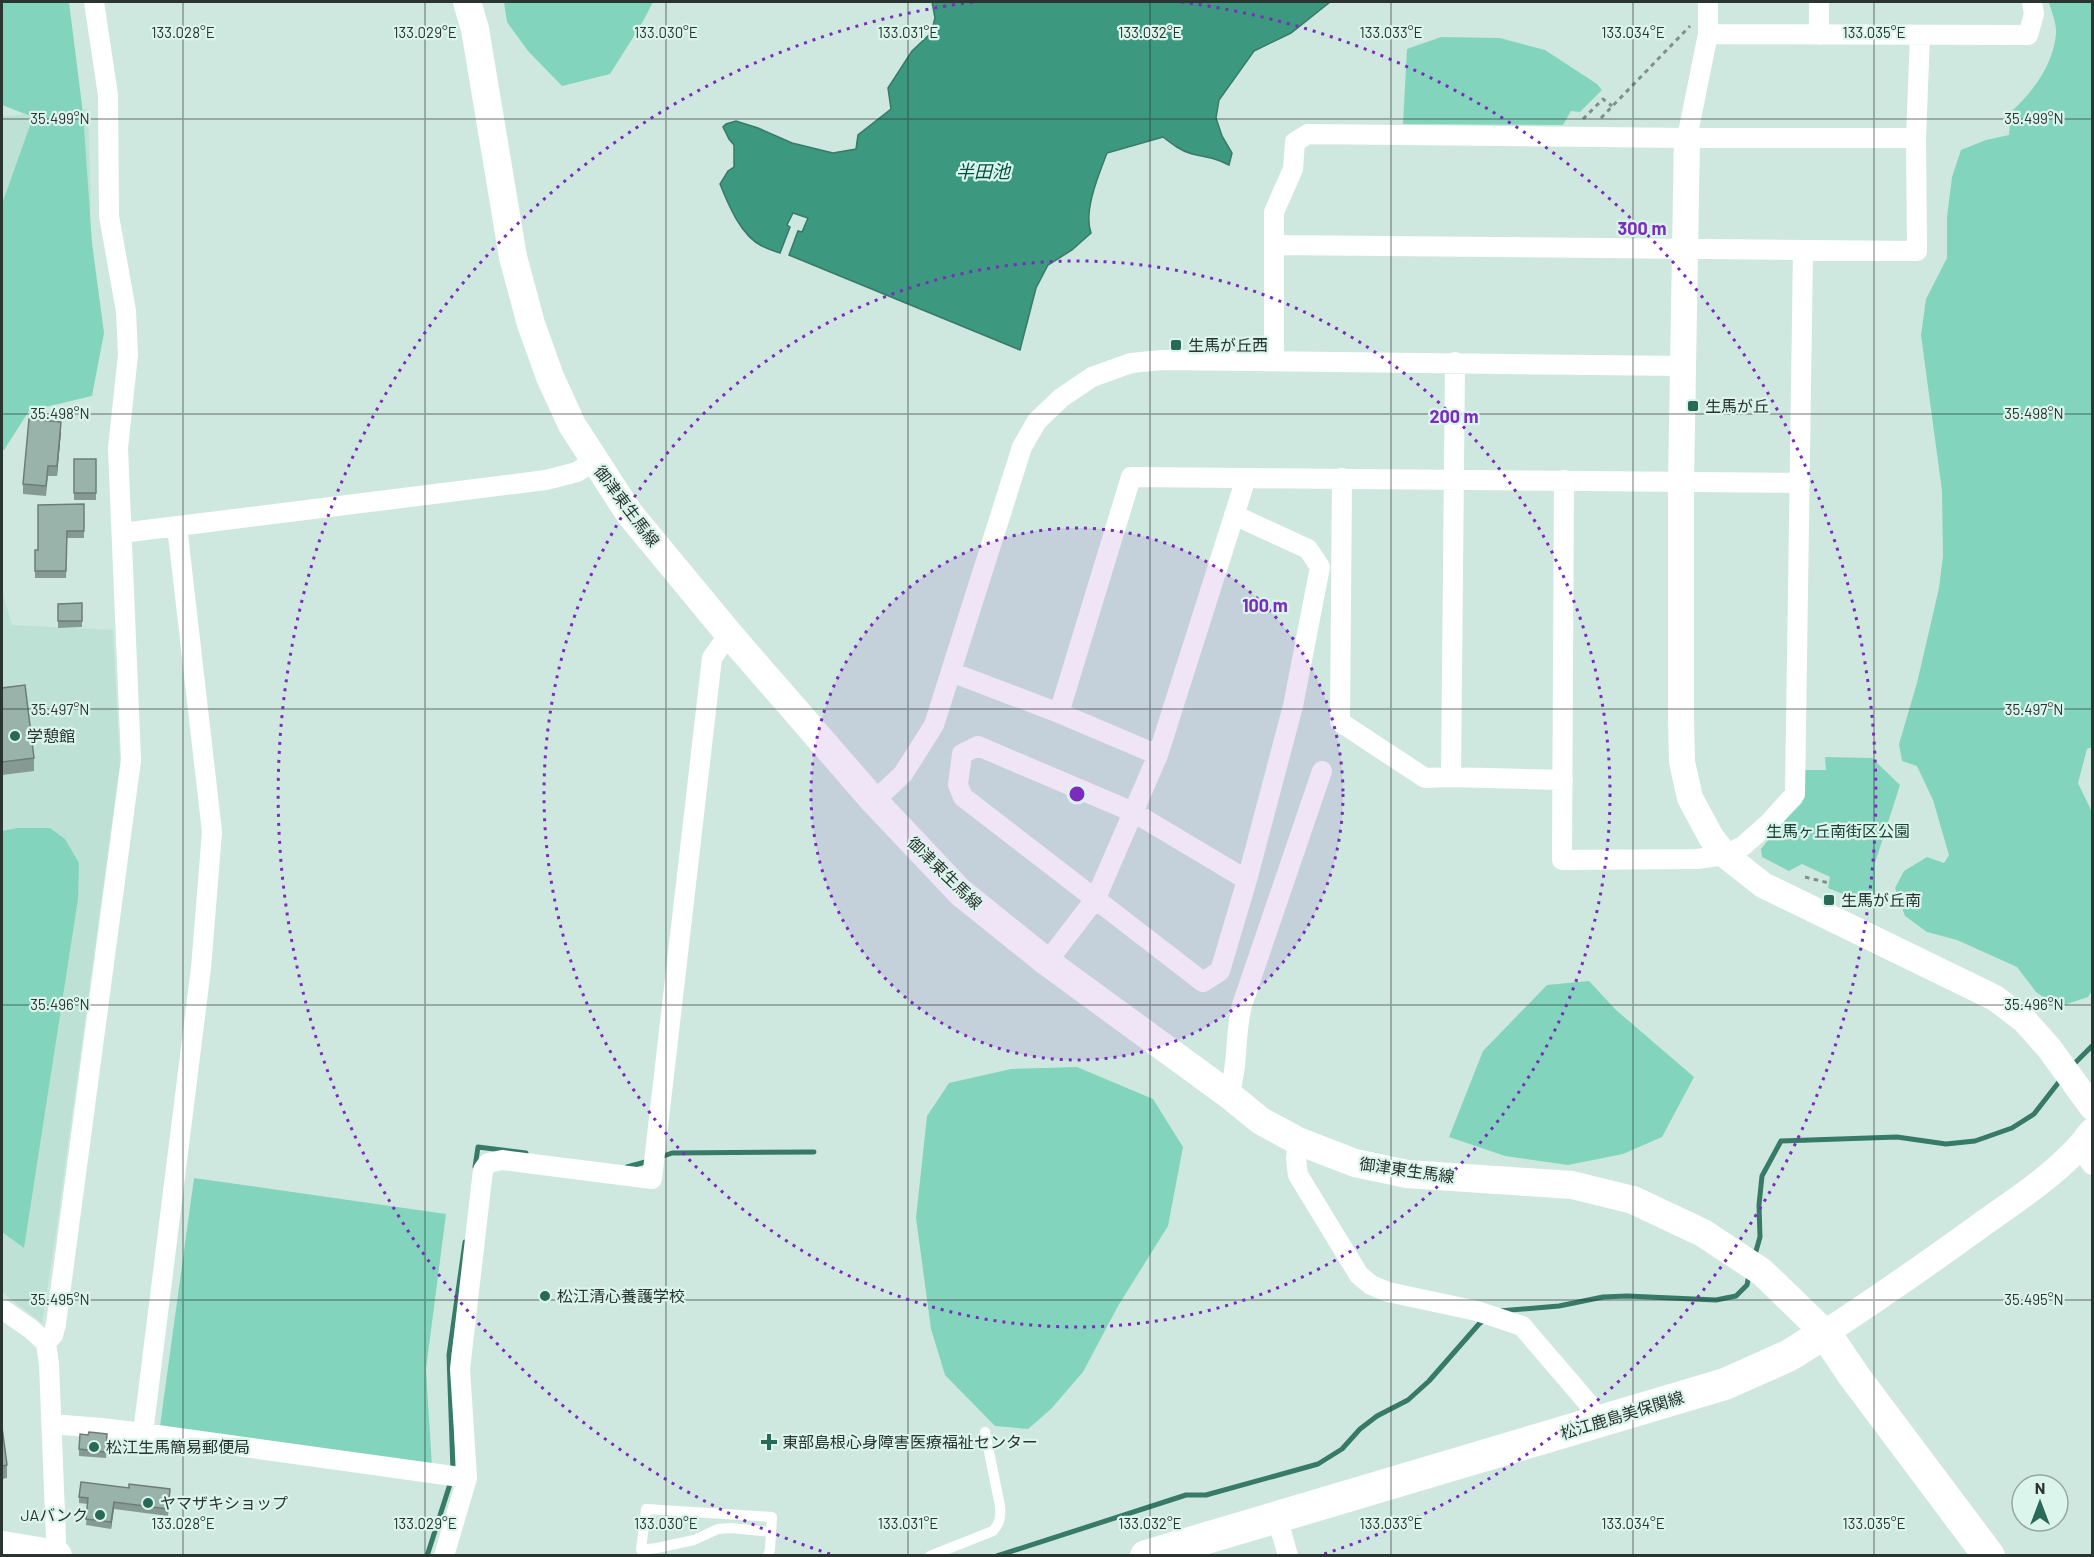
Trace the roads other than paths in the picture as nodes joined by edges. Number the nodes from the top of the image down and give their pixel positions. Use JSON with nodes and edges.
{"nodes":[{"id":1,"x":94,"y":2,"type":"edge"},
{"id":2,"x":468,"y":2,"type":"edge"},
{"id":3,"x":1819,"y":2,"type":"edge"},
{"id":4,"x":2032,"y":2,"type":"edge"},
{"id":5,"x":1708,"y":4,"type":"edge"},
{"id":6,"x":1708,"y":34,"type":"junction"},
{"id":7,"x":1819,"y":35,"type":"junction"},
{"id":8,"x":1920,"y":35,"type":"junction"},
{"id":9,"x":1687,"y":138,"type":"junction"},
{"id":10,"x":1916,"y":138,"type":"junction"},
{"id":11,"x":1274,"y":245,"type":"junction"},
{"id":12,"x":1685,"y":249,"type":"junction"},
{"id":13,"x":1803,"y":251,"type":"junction"},
{"id":14,"x":1274,"y":360,"type":"junction"},
{"id":15,"x":1455,"y":362,"type":"junction"},
{"id":16,"x":1683,"y":366,"type":"junction"},
{"id":17,"x":594,"y":461,"type":"junction"},
{"id":18,"x":1246,"y":478,"type":"junction"},
{"id":19,"x":1342,"y":478,"type":"junction"},
{"id":20,"x":1454,"y":479,"type":"junction"},
{"id":21,"x":1564,"y":480,"type":"junction"},
{"id":22,"x":1682,"y":481,"type":"junction"},
{"id":23,"x":1798,"y":483,"type":"junction"},
{"id":24,"x":1234,"y":515,"type":"junction"},
{"id":25,"x":177,"y":526,"type":"junction"},
{"id":26,"x":122,"y":533,"type":"junction"},
{"id":27,"x":729,"y":634,"type":"junction"},
{"id":28,"x":951,"y":672,"type":"junction"},
{"id":29,"x":1059,"y":713,"type":"junction"},
{"id":30,"x":1158,"y":755,"type":"junction"},
{"id":31,"x":1322,"y":771,"type":"dead end"},
{"id":32,"x":1451,"y":777,"type":"junction"},
{"id":33,"x":1563,"y":780,"type":"junction"},
{"id":34,"x":874,"y":801,"type":"junction"},
{"id":35,"x":1133,"y":813,"type":"junction"},
{"id":36,"x":1725,"y":855,"type":"junction"},
{"id":37,"x":1247,"y":880,"type":"junction"},
{"id":38,"x":1096,"y":898,"type":"junction"},
{"id":39,"x":1047,"y":962,"type":"junction"},
{"id":40,"x":1229,"y":1095,"type":"junction"},
{"id":41,"x":2092,"y":1107,"type":"edge"},
{"id":42,"x":1298,"y":1141,"type":"junction"},
{"id":43,"x":2088,"y":1148,"type":"edge"},
{"id":44,"x":2,"y":1309,"type":"edge"},
{"id":45,"x":1825,"y":1333,"type":"junction"},
{"id":46,"x":46,"y":1343,"type":"junction"},
{"id":47,"x":1597,"y":1423,"type":"junction"},
{"id":48,"x":52,"y":1424,"type":"junction"},
{"id":49,"x":985,"y":1432,"type":"dead end"},
{"id":50,"x":143,"y":1434,"type":"junction"},
{"id":51,"x":457,"y":1477,"type":"junction"},
{"id":52,"x":1277,"y":1517,"type":"junction"},
{"id":53,"x":771,"y":1532,"type":"junction"},
{"id":54,"x":2,"y":1547,"type":"edge"},
{"id":55,"x":55,"y":1555,"type":"edge"},
{"id":56,"x":444,"y":1556,"type":"edge"},
{"id":57,"x":768,"y":1556,"type":"edge"},
{"id":58,"x":930,"y":1556,"type":"edge"},
{"id":59,"x":1146,"y":1556,"type":"edge"},
{"id":60,"x":1288,"y":1556,"type":"edge"},
{"id":61,"x":1989,"y":1556,"type":"edge"}],
"edges":[{"from":1,"to":26,"type":"street"},
{"from":2,"to":17,"type":"main road","name":"御津東生馬線"},
{"from":3,"to":7,"type":"street"},
{"from":4,"to":8,"type":"street"},
{"from":5,"to":6,"type":"street"},
{"from":6,"to":7,"type":"street"},
{"from":6,"to":9,"type":"street"},
{"from":7,"to":8,"type":"street"},
{"from":8,"to":10,"type":"street"},
{"from":9,"to":10,"type":"street"},
{"from":9,"to":11,"type":"street"},
{"from":9,"to":12,"type":"street"},
{"from":10,"to":13,"type":"street"},
{"from":11,"to":12,"type":"street"},
{"from":11,"to":14,"type":"street"},
{"from":12,"to":13,"type":"street"},
{"from":12,"to":16,"type":"street"},
{"from":13,"to":23,"type":"street"},
{"from":14,"to":15,"type":"street"},
{"from":14,"to":28,"type":"street"},
{"from":15,"to":16,"type":"street"},
{"from":15,"to":20,"type":"street"},
{"from":16,"to":22,"type":"street"},
{"from":17,"to":25,"type":"street"},
{"from":17,"to":27,"type":"main road","name":"御津東生馬線"},
{"from":18,"to":19,"type":"street"},
{"from":18,"to":24,"type":"street"},
{"from":18,"to":29,"type":"street"},
{"from":19,"to":20,"type":"street"},
{"from":19,"to":32,"type":"street"},
{"from":20,"to":21,"type":"street"},
{"from":20,"to":32,"type":"street"},
{"from":21,"to":22,"type":"street"},
{"from":21,"to":33,"type":"street"},
{"from":22,"to":23,"type":"street"},
{"from":22,"to":36,"type":"street"},
{"from":23,"to":36,"type":"street"},
{"from":24,"to":30,"type":"street"},
{"from":24,"to":37,"type":"street"},
{"from":25,"to":26,"type":"street"},
{"from":25,"to":50,"type":"street"},
{"from":26,"to":46,"type":"street"},
{"from":27,"to":34,"type":"main road","name":"御津東生馬線"},
{"from":27,"to":51,"type":"street"},
{"from":28,"to":29,"type":"street"},
{"from":28,"to":34,"type":"street"},
{"from":29,"to":30,"type":"street"},
{"from":30,"to":35,"type":"street"},
{"from":31,"to":40,"type":"street"},
{"from":32,"to":33,"type":"street"},
{"from":33,"to":36,"type":"street"},
{"from":34,"to":39,"type":"main road","name":"御津東生馬線"},
{"from":35,"to":37,"type":"street"},
{"from":35,"to":38,"type":"street"},
{"from":35,"to":38,"type":"street"},
{"from":36,"to":41,"type":"street"},
{"from":37,"to":38,"type":"street"},
{"from":38,"to":39,"type":"street"},
{"from":39,"to":40,"type":"main road","name":"御津東生馬線"},
{"from":40,"to":42,"type":"main road","name":"御津東生馬線"},
{"from":42,"to":45,"type":"main road","name":"御津東生馬線"},
{"from":42,"to":47,"type":"street"},
{"from":43,"to":45,"type":"street"},
{"from":44,"to":46,"type":"street"},
{"from":45,"to":47,"type":"main road","name":"松江鹿島美保関線"},
{"from":45,"to":61,"type":"main road"},
{"from":46,"to":48,"type":"street"},
{"from":47,"to":52,"type":"main road","name":"松江鹿島美保関線"},
{"from":48,"to":50,"type":"street"},
{"from":48,"to":55,"type":"street"},
{"from":49,"to":58,"type":"lane"},
{"from":50,"to":51,"type":"street"},
{"from":51,"to":56,"type":"street"},
{"from":52,"to":59,"type":"main road","name":"松江鹿島美保関線"},
{"from":52,"to":60,"type":"street"},
{"from":53,"to":53,"type":"lane"},
{"from":53,"to":57,"type":"lane"},
{"from":54,"to":55,"type":"main road"}]}
